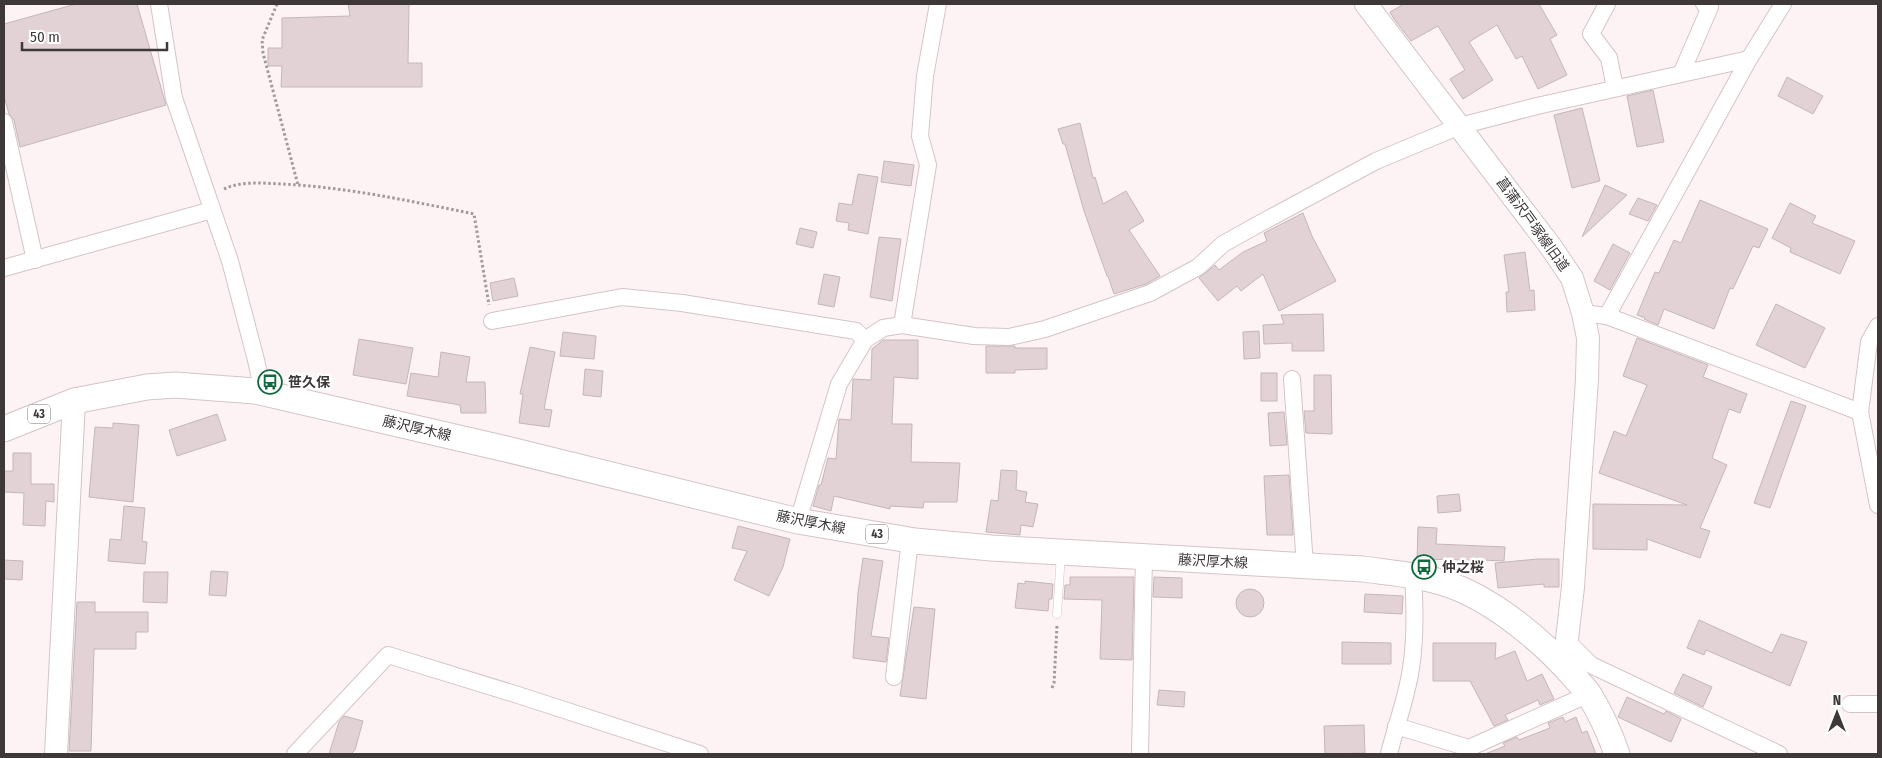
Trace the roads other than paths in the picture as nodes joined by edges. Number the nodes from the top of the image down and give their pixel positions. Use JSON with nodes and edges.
{"nodes":[{"id":1,"x":159,"y":4,"type":"edge"},
{"id":2,"x":938,"y":4,"type":"edge"},
{"id":3,"x":1607,"y":4,"type":"edge"},
{"id":4,"x":1704,"y":4,"type":"edge"},
{"id":5,"x":1783,"y":4,"type":"edge"},
{"id":6,"x":1371,"y":5,"type":"edge"},
{"id":7,"x":1749,"y":59,"type":"junction"},
{"id":8,"x":1681,"y":74,"type":"junction"},
{"id":9,"x":1615,"y":88,"type":"junction"},
{"id":10,"x":4,"y":122,"type":"edge"},
{"id":11,"x":1460,"y":126,"type":"junction"},
{"id":12,"x":210,"y":203,"type":"junction"},
{"id":13,"x":35,"y":260,"type":"junction"},
{"id":14,"x":4,"y":268,"type":"edge"},
{"id":15,"x":1583,"y":313,"type":"junction"},
{"id":16,"x":1607,"y":316,"type":"junction"},
{"id":17,"x":492,"y":321,"type":"road end"},
{"id":18,"x":902,"y":325,"type":"junction"},
{"id":19,"x":1878,"y":326,"type":"edge"},
{"id":20,"x":865,"y":340,"type":"junction"},
{"id":21,"x":1292,"y":379,"type":"dead end"},
{"id":22,"x":263,"y":392,"type":"junction"},
{"id":23,"x":74,"y":401,"type":"junction"},
{"id":24,"x":1860,"y":412,"type":"junction"},
{"id":25,"x":4,"y":429,"type":"edge"},
{"id":26,"x":1878,"y":505,"type":"edge"},
{"id":27,"x":798,"y":520,"type":"junction"},
{"id":28,"x":910,"y":540,"type":"junction"},
{"id":29,"x":1061,"y":552,"type":"junction"},
{"id":30,"x":1144,"y":557,"type":"junction"},
{"id":31,"x":1305,"y":566,"type":"junction"},
{"id":32,"x":1413,"y":575,"type":"junction"},
{"id":33,"x":1057,"y":614,"type":"road end"},
{"id":34,"x":1565,"y":653,"type":"junction"},
{"id":35,"x":894,"y":678,"type":"dead end"},
{"id":36,"x":1589,"y":694,"type":"junction"},
{"id":37,"x":1850,"y":704,"type":"dead end"},
{"id":38,"x":1878,"y":704,"type":"edge"},
{"id":39,"x":1396,"y":726,"type":"junction"},
{"id":40,"x":1470,"y":751,"type":"edge"},
{"id":41,"x":56,"y":754,"type":"edge"},
{"id":42,"x":295,"y":754,"type":"edge"},
{"id":43,"x":700,"y":754,"type":"edge"},
{"id":44,"x":1140,"y":754,"type":"edge"},
{"id":45,"x":1389,"y":754,"type":"edge"},
{"id":46,"x":1617,"y":754,"type":"edge"},
{"id":47,"x":1779,"y":754,"type":"edge"}],
"edges":[{"from":1,"to":12,"type":"street"},
{"from":2,"to":18,"type":"street"},
{"from":3,"to":9,"type":"street"},
{"from":4,"to":8,"type":"street"},
{"from":5,"to":7,"type":"street"},
{"from":6,"to":11,"type":"street","name":"菖蒲沢戸塚線旧道"},
{"from":7,"to":8,"type":"street"},
{"from":7,"to":16,"type":"street"},
{"from":8,"to":9,"type":"street"},
{"from":9,"to":11,"type":"street"},
{"from":10,"to":13,"type":"street"},
{"from":11,"to":15,"type":"street","name":"菖蒲沢戸塚線旧道"},
{"from":11,"to":18,"type":"street"},
{"from":12,"to":13,"type":"street"},
{"from":12,"to":22,"type":"street"},
{"from":13,"to":14,"type":"street"},
{"from":15,"to":16,"type":"street"},
{"from":15,"to":34,"type":"street","name":"菖蒲沢戸塚線旧道"},
{"from":16,"to":24,"type":"street"},
{"from":17,"to":20,"type":"street"},
{"from":18,"to":20,"type":"street"},
{"from":19,"to":24,"type":"street"},
{"from":20,"to":27,"type":"street"},
{"from":21,"to":31,"type":"street"},
{"from":22,"to":23,"type":"main road","name":"藤沢厚木線","number":"43"},
{"from":22,"to":27,"type":"main road","name":"藤沢厚木線","number":"43"},
{"from":23,"to":25,"type":"main road","name":"藤沢厚木線","number":"43"},
{"from":23,"to":41,"type":"street"},
{"from":24,"to":26,"type":"street"},
{"from":27,"to":28,"type":"main road","name":"藤沢厚木線","number":"43"},
{"from":28,"to":29,"type":"main road","name":"藤沢厚木線","number":"43"},
{"from":28,"to":35,"type":"street"},
{"from":29,"to":30,"type":"main road","name":"藤沢厚木線","number":"43"},
{"from":29,"to":33,"type":"lane"},
{"from":30,"to":31,"type":"main road","name":"藤沢厚木線","number":"43"},
{"from":30,"to":44,"type":"street"},
{"from":31,"to":32,"type":"main road","name":"藤沢厚木線","number":"43"},
{"from":32,"to":34,"type":"main road","name":"藤沢厚木線","number":"43"},
{"from":32,"to":39,"type":"street"},
{"from":34,"to":36,"type":"main road","name":"藤沢厚木線","number":"43"},
{"from":34,"to":47,"type":"street"},
{"from":36,"to":40,"type":"street"},
{"from":36,"to":46,"type":"main road","name":"藤沢厚木線","number":"43"},
{"from":37,"to":38,"type":"street"},
{"from":39,"to":40,"type":"street"},
{"from":39,"to":45,"type":"street"},
{"from":42,"to":43,"type":"street"}]}
